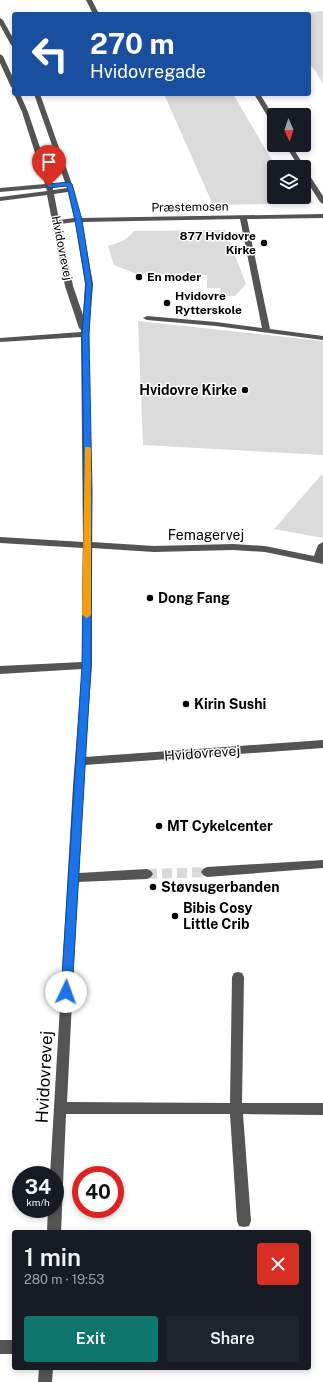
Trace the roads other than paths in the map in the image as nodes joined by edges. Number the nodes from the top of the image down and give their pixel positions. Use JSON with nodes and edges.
{"nodes":[{"id":1,"x":89,"y":0,"type":"edge"},
{"id":2,"x":95,"y":12,"type":"edge"},
{"id":3,"x":0,"y":20,"type":"edge"},
{"id":4,"x":12,"y":41,"type":"edge"},
{"id":5,"x":0,"y":56,"type":"edge"},
{"id":6,"x":12,"y":83,"type":"edge"},
{"id":7,"x":18,"y":96,"type":"edge"},
{"id":8,"x":38,"y":96,"type":"edge"},
{"id":9,"x":258,"y":96,"type":"edge"},
{"id":10,"x":267,"y":110,"type":"edge"},
{"id":11,"x":311,"y":182,"type":"edge"},
{"id":12,"x":70,"y":187,"type":"junction"},
{"id":13,"x":50,"y":189,"type":"junction"},
{"id":14,"x":0,"y":190,"type":"edge"},
{"id":15,"x":0,"y":198,"type":"edge"},
{"id":16,"x":323,"y":202,"type":"edge"},
{"id":17,"x":323,"y":216,"type":"edge"},
{"id":18,"x":243,"y":218,"type":"junction"},
{"id":19,"x":78,"y":220,"type":"junction"},
{"id":20,"x":57,"y":222,"type":"junction"},
{"id":21,"x":147,"y":318,"type":"dead end"},
{"id":22,"x":268,"y":331,"type":"junction"},
{"id":23,"x":85,"y":334,"type":"junction"},
{"id":24,"x":323,"y":338,"type":"edge"},
{"id":25,"x":0,"y":340,"type":"edge"},
{"id":26,"x":0,"y":540,"type":"edge"},
{"id":27,"x":88,"y":545,"type":"junction"},
{"id":28,"x":323,"y":545,"type":"edge"},
{"id":29,"x":321,"y":560,"type":"edge"},
{"id":30,"x":87,"y":665,"type":"junction"},
{"id":31,"x":0,"y":670,"type":"edge"},
{"id":32,"x":323,"y":744,"type":"edge"},
{"id":33,"x":81,"y":761,"type":"junction"},
{"id":34,"x":323,"y":864,"type":"edge"},
{"id":35,"x":207,"y":872,"type":"tunnel mouth"},
{"id":36,"x":147,"y":874,"type":"tunnel mouth"},
{"id":37,"x":73,"y":878,"type":"junction"},
{"id":38,"x":238,"y":977,"type":"dead end"},
{"id":39,"x":60,"y":1108,"type":"junction"},
{"id":40,"x":236,"y":1109,"type":"junction"},
{"id":41,"x":323,"y":1109,"type":"edge"},
{"id":42,"x":57,"y":1166,"type":"edge"},
{"id":43,"x":55,"y":1218,"type":"edge"},
{"id":44,"x":244,"y":1221,"type":"dead end"},
{"id":45,"x":54,"y":1230,"type":"edge"},
{"id":46,"x":12,"y":1346,"type":"edge"},
{"id":47,"x":0,"y":1347,"type":"edge"},
{"id":48,"x":46,"y":1370,"type":"edge"},
{"id":49,"x":45,"y":1382,"type":"edge"}],
"edges":[{"from":1,"to":2,"type":"street"},
{"from":3,"to":4,"type":"street"},
{"from":5,"to":6,"type":"street"},
{"from":7,"to":13,"type":"street","name":"Hvidovrevej"},
{"from":8,"to":12,"type":"street","name":"Hvidovrevej"},
{"from":9,"to":10,"type":"street"},
{"from":11,"to":16,"type":"street"},
{"from":12,"to":13,"type":"street"},
{"from":12,"to":19,"type":"street","name":"Hvidovrevej"},
{"from":13,"to":14,"type":"street"},
{"from":13,"to":15,"type":"street"},
{"from":13,"to":20,"type":"street","name":"Hvidovrevej"},
{"from":17,"to":18,"type":"street","name":"Præstemosen"},
{"from":18,"to":19,"type":"street","name":"Præstemosen"},
{"from":18,"to":22,"type":"street"},
{"from":19,"to":20,"type":"street","name":"Præstemosen"},
{"from":19,"to":23,"type":"street","name":"Hvidovrevej"},
{"from":20,"to":23,"type":"street","name":"Hvidovrevej"},
{"from":21,"to":22,"type":"street"},
{"from":22,"to":24,"type":"street"},
{"from":23,"to":25,"type":"street"},
{"from":23,"to":27,"type":"street","name":"Hvidovrevej"},
{"from":26,"to":27,"type":"street","name":"Femagervej"},
{"from":27,"to":29,"type":"street","name":"Femagervej"},
{"from":27,"to":30,"type":"street","name":"Hvidovrevej"},
{"from":28,"to":29,"type":"street"},
{"from":30,"to":31,"type":"street"},
{"from":30,"to":33,"type":"street","name":"Hvidovrevej"},
{"from":32,"to":33,"type":"street","name":"Hvidovrevej"},
{"from":33,"to":37,"type":"street","name":"Hvidovrevej"},
{"from":34,"to":35,"type":"street"},
{"from":36,"to":37,"type":"street"},
{"from":37,"to":39,"type":"street","name":"Hvidovrevej"},
{"from":38,"to":40,"type":"street"},
{"from":39,"to":40,"type":"street"},
{"from":39,"to":42,"type":"street","name":"Hvidovrevej"},
{"from":40,"to":41,"type":"street"},
{"from":40,"to":44,"type":"street"},
{"from":43,"to":45,"type":"street"},
{"from":46,"to":47,"type":"street"},
{"from":48,"to":49,"type":"street"}]}
